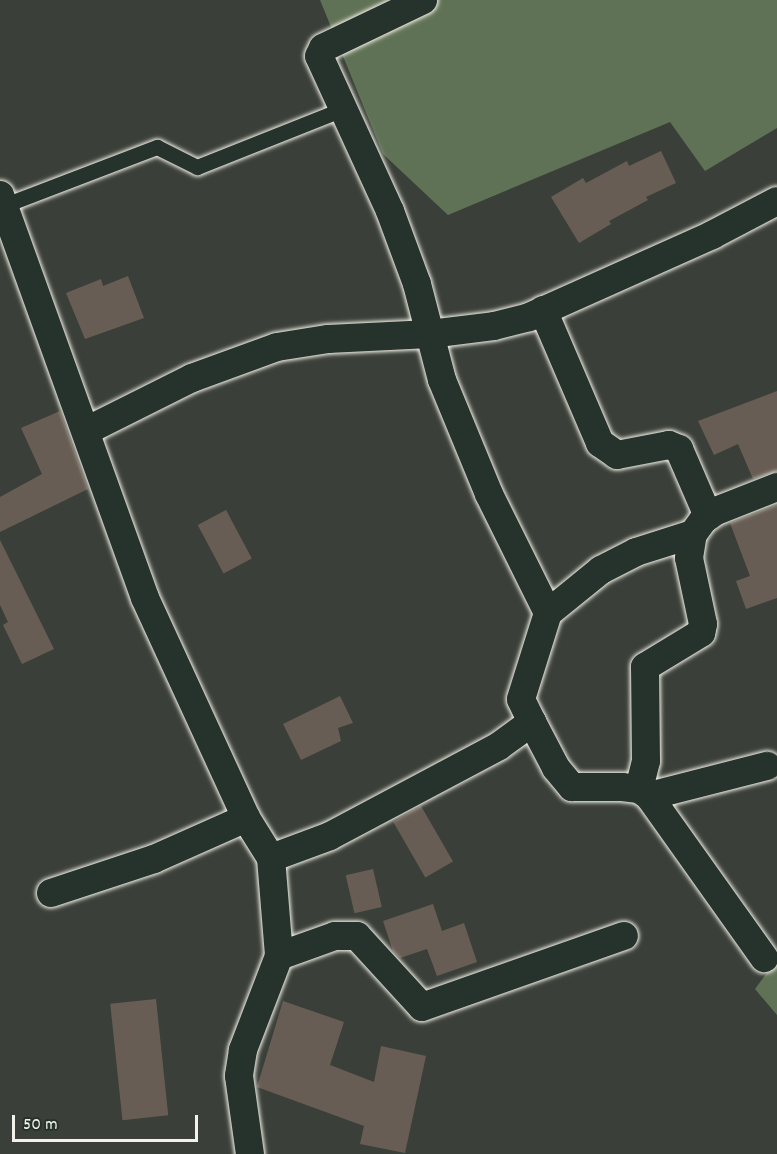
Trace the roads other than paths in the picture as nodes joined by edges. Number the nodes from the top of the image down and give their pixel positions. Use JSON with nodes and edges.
{"nodes":[{"id":1,"x":423,"y":0,"type":"edge"},
{"id":2,"x":345,"y":108,"type":"junction"},
{"id":3,"x":2,"y":200,"type":"edge"},
{"id":4,"x":777,"y":201,"type":"edge"},
{"id":5,"x":543,"y":310,"type":"junction"},
{"id":6,"x":430,"y":334,"type":"junction"},
{"id":7,"x":86,"y":431,"type":"junction"},
{"id":8,"x":777,"y":487,"type":"edge"},
{"id":9,"x":700,"y":525,"type":"junction"},
{"id":10,"x":548,"y":613,"type":"junction"},
{"id":11,"x":532,"y":722,"type":"junction"},
{"id":12,"x":767,"y":766,"type":"dead end"},
{"id":13,"x":644,"y":792,"type":"junction"},
{"id":14,"x":246,"y":818,"type":"junction"},
{"id":15,"x":271,"y":858,"type":"junction"},
{"id":16,"x":51,"y":893,"type":"dead end"},
{"id":17,"x":624,"y":936,"type":"dead end"},
{"id":18,"x":279,"y":956,"type":"junction"},
{"id":19,"x":764,"y":958,"type":"dead end"},
{"id":20,"x":250,"y":1154,"type":"edge"}],
"edges":[{"from":1,"to":2,"type":"street"},
{"from":2,"to":3,"type":"lane"},
{"from":2,"to":6,"type":"street"},
{"from":3,"to":7,"type":"street"},
{"from":4,"to":5,"type":"street"},
{"from":5,"to":6,"type":"street"},
{"from":5,"to":9,"type":"street"},
{"from":6,"to":7,"type":"street"},
{"from":6,"to":10,"type":"street"},
{"from":7,"to":14,"type":"street"},
{"from":8,"to":9,"type":"street"},
{"from":9,"to":10,"type":"street"},
{"from":9,"to":13,"type":"street"},
{"from":10,"to":11,"type":"street"},
{"from":11,"to":13,"type":"street"},
{"from":11,"to":15,"type":"street"},
{"from":12,"to":13,"type":"street"},
{"from":13,"to":19,"type":"street"},
{"from":14,"to":15,"type":"street"},
{"from":14,"to":16,"type":"street"},
{"from":15,"to":18,"type":"street"},
{"from":17,"to":18,"type":"street"},
{"from":18,"to":20,"type":"street"}]}
